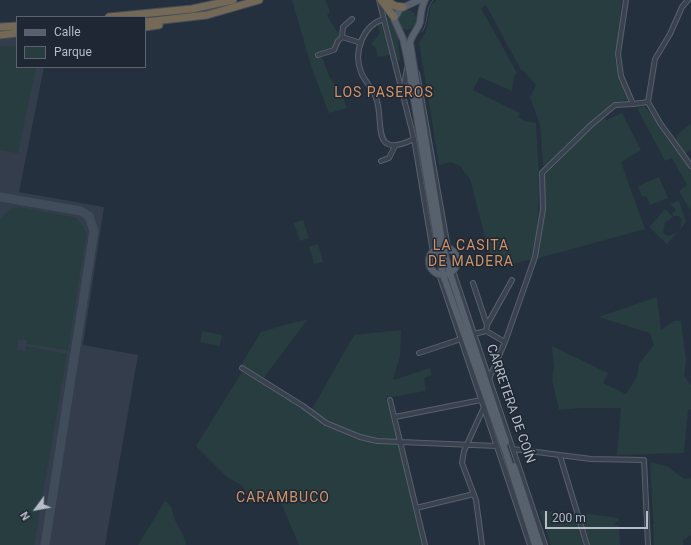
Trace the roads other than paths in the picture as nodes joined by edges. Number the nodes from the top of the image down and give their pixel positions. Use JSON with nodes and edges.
{"nodes":[{"id":1,"x":233,"y":0,"type":"edge"},
{"id":2,"x":260,"y":0,"type":"edge"},
{"id":3,"x":380,"y":0,"type":"edge"},
{"id":4,"x":386,"y":0,"type":"edge"},
{"id":5,"x":419,"y":0,"type":"edge"},
{"id":6,"x":425,"y":0,"type":"edge"},
{"id":7,"x":626,"y":0,"type":"edge"},
{"id":8,"x":688,"y":0,"type":"edge"},
{"id":9,"x":405,"y":7,"type":"junction"},
{"id":10,"x":119,"y":16,"type":"edge"},
{"id":11,"x":394,"y":17,"type":"junction"},
{"id":12,"x":193,"y":18,"type":"junction"},
{"id":13,"x":352,"y":18,"type":"dead end"},
{"id":14,"x":420,"y":18,"type":"junction"},
{"id":15,"x":384,"y":19,"type":"junction"},
{"id":16,"x":146,"y":22,"type":"edge"},
{"id":17,"x":16,"y":26,"type":"edge"},
{"id":18,"x":0,"y":27,"type":"edge"},
{"id":19,"x":146,"y":27,"type":"edge"},
{"id":20,"x":399,"y":30,"type":"junction"},
{"id":21,"x":415,"y":30,"type":"junction"},
{"id":22,"x":16,"y":33,"type":"edge"},
{"id":23,"x":0,"y":35,"type":"edge"},
{"id":24,"x":342,"y":37,"type":"junction"},
{"id":25,"x":361,"y":43,"type":"junction"},
{"id":26,"x":318,"y":55,"type":"dead end"},
{"id":27,"x":407,"y":57,"type":"junction"},
{"id":28,"x":403,"y":93,"type":"junction"},
{"id":29,"x":648,"y":102,"type":"junction"},
{"id":30,"x":633,"y":104,"type":"junction"},
{"id":31,"x":414,"y":139,"type":"junction"},
{"id":32,"x":395,"y":146,"type":"junction"},
{"id":33,"x":381,"y":161,"type":"dead end"},
{"id":34,"x":691,"y":166,"type":"edge"},
{"id":35,"x":441,"y":249,"type":"junction"},
{"id":36,"x":446,"y":273,"type":"junction"},
{"id":37,"x":512,"y":280,"type":"dead end"},
{"id":38,"x":473,"y":283,"type":"dead end"},
{"id":39,"x":487,"y":325,"type":"junction"},
{"id":40,"x":486,"y":331,"type":"junction"},
{"id":41,"x":474,"y":334,"type":"junction"},
{"id":42,"x":461,"y":339,"type":"junction"},
{"id":43,"x":505,"y":342,"type":"junction"},
{"id":44,"x":419,"y":353,"type":"dead end"},
{"id":45,"x":242,"y":368,"type":"dead end"},
{"id":46,"x":490,"y":379,"type":"junction"},
{"id":47,"x":390,"y":400,"type":"dead end"},
{"id":48,"x":481,"y":400,"type":"junction"},
{"id":49,"x":484,"y":406,"type":"junction"},
{"id":50,"x":395,"y":417,"type":"junction"},
{"id":51,"x":401,"y":442,"type":"junction"},
{"id":52,"x":467,"y":445,"type":"junction"},
{"id":53,"x":497,"y":446,"type":"junction"},
{"id":54,"x":513,"y":449,"type":"junction"},
{"id":55,"x":560,"y":456,"type":"junction"},
{"id":56,"x":474,"y":494,"type":"junction"},
{"id":57,"x":416,"y":508,"type":"junction"},
{"id":58,"x":425,"y":545,"type":"edge"},
{"id":59,"x":482,"y":545,"type":"edge"},
{"id":60,"x":530,"y":545,"type":"edge"},
{"id":61,"x":535,"y":545,"type":"edge"},
{"id":62,"x":540,"y":545,"type":"edge"},
{"id":63,"x":545,"y":545,"type":"edge"},
{"id":64,"x":587,"y":545,"type":"edge"},
{"id":65,"x":648,"y":545,"type":"edge"}],
"edges":[{"from":1,"to":10,"type":"highway"},
{"from":2,"to":12,"type":"highway"},
{"from":3,"to":11,"type":"highway"},
{"from":3,"to":15,"type":"street"},
{"from":4,"to":9,"type":"highway"},
{"from":5,"to":9,"type":"main road"},
{"from":6,"to":14,"type":"main road"},
{"from":7,"to":30,"type":"street"},
{"from":8,"to":29,"type":"street"},
{"from":9,"to":11,"type":"main road"},
{"from":9,"to":14,"type":"main road"},
{"from":11,"to":20,"type":"main road"},
{"from":12,"to":16,"type":"highway"},
{"from":12,"to":19,"type":"highway"},
{"from":13,"to":24,"type":"street"},
{"from":14,"to":21,"type":"main road"},
{"from":15,"to":25,"type":"street"},
{"from":15,"to":28,"type":"street"},
{"from":17,"to":18,"type":"highway"},
{"from":20,"to":21,"type":"main road"},
{"from":20,"to":27,"type":"main road"},
{"from":21,"to":35,"type":"main road"},
{"from":22,"to":23,"type":"highway"},
{"from":24,"to":25,"type":"street"},
{"from":24,"to":26,"type":"street"},
{"from":25,"to":32,"type":"street"},
{"from":27,"to":28,"type":"street"},
{"from":27,"to":35,"type":"main road"},
{"from":28,"to":31,"type":"street"},
{"from":29,"to":30,"type":"street"},
{"from":29,"to":34,"type":"street"},
{"from":30,"to":43,"type":"street"},
{"from":31,"to":32,"type":"street"},
{"from":31,"to":35,"type":"street"},
{"from":32,"to":33,"type":"street"},
{"from":35,"to":36,"type":"main road"},
{"from":35,"to":36,"type":"main road"},
{"from":35,"to":36,"type":"main road"},
{"from":36,"to":41,"type":"street","name":"CARRETERA DE COÍN"},
{"from":36,"to":42,"type":"street","name":"CARRETERA DE COÍN"},
{"from":36,"to":61,"type":"main road","name":"CARRETERA DE COÍN"},
{"from":36,"to":62,"type":"main road"},
{"from":37,"to":39,"type":"street"},
{"from":38,"to":39,"type":"street"},
{"from":39,"to":40,"type":"street"},
{"from":40,"to":41,"type":"street"},
{"from":40,"to":43,"type":"street"},
{"from":41,"to":46,"type":"street","name":"CARRETERA DE COÍN"},
{"from":42,"to":44,"type":"street"},
{"from":42,"to":48,"type":"street","name":"CARRETERA DE COÍN"},
{"from":43,"to":46,"type":"street"},
{"from":45,"to":51,"type":"street"},
{"from":46,"to":54,"type":"street","name":"CARRETERA DE COÍN"},
{"from":47,"to":50,"type":"street"},
{"from":48,"to":49,"type":"street","name":"CARRETERA DE COÍN"},
{"from":48,"to":50,"type":"street"},
{"from":49,"to":52,"type":"street"},
{"from":49,"to":53,"type":"street","name":"CARRETERA DE COÍN"},
{"from":50,"to":51,"type":"street"},
{"from":51,"to":52,"type":"street"},
{"from":51,"to":57,"type":"street"},
{"from":52,"to":53,"type":"street"},
{"from":52,"to":56,"type":"street"},
{"from":53,"to":60,"type":"street","name":"CARRETERA DE COÍN"},
{"from":54,"to":55,"type":"street"},
{"from":54,"to":63,"type":"street","name":"CARRETERA DE COÍN"},
{"from":55,"to":64,"type":"street"},
{"from":55,"to":65,"type":"street"},
{"from":56,"to":57,"type":"street"},
{"from":56,"to":59,"type":"street"},
{"from":57,"to":58,"type":"street"}]}
